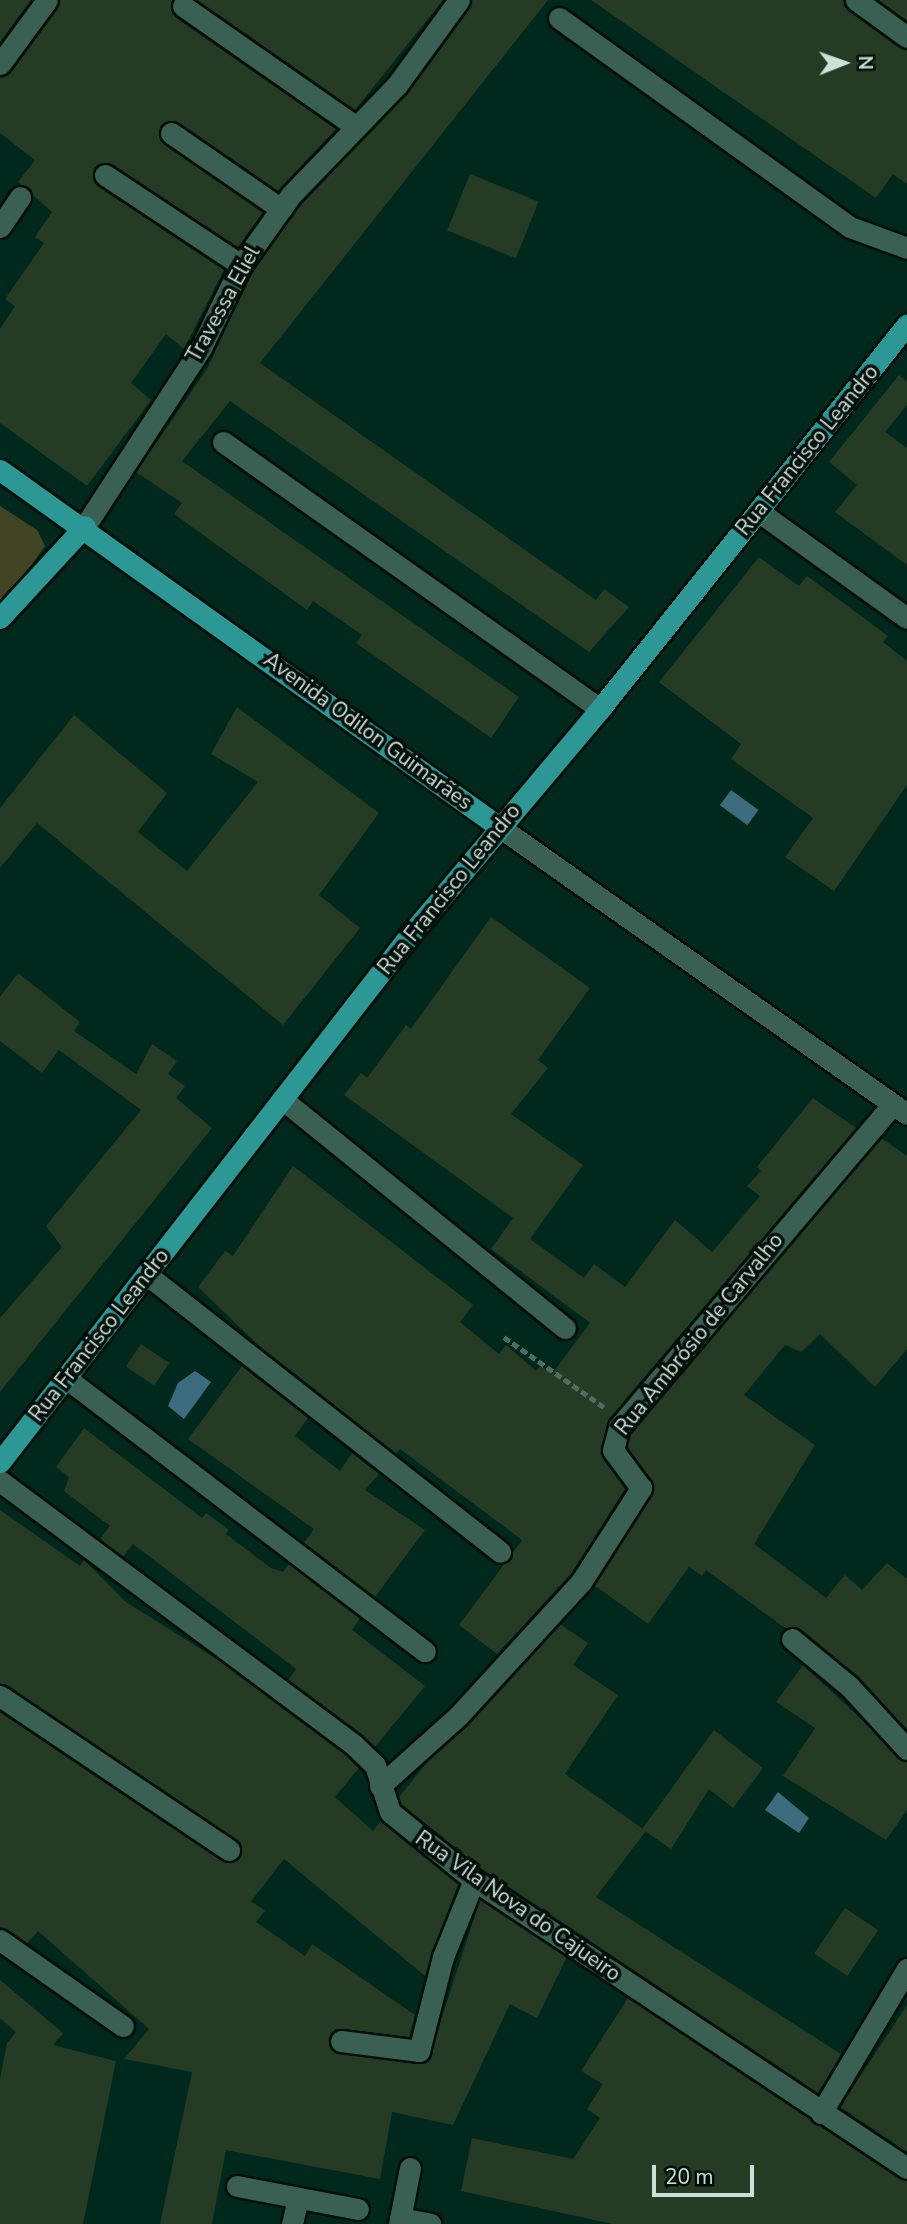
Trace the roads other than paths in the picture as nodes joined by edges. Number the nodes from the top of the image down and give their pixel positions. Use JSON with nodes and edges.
{"nodes":[{"id":1,"x":47,"y":0,"type":"edge"},
{"id":2,"x":459,"y":0,"type":"edge"},
{"id":3,"x":856,"y":0,"type":"edge"},
{"id":4,"x":183,"y":6,"type":"dead end"},
{"id":5,"x":559,"y":18,"type":"dead end"},
{"id":6,"x":907,"y":37,"type":"edge"},
{"id":7,"x":1,"y":59,"type":"edge"},
{"id":8,"x":355,"y":126,"type":"junction"},
{"id":9,"x":171,"y":133,"type":"dead end"},
{"id":10,"x":105,"y":175,"type":"dead end"},
{"id":11,"x":20,"y":197,"type":"dead end"},
{"id":12,"x":281,"y":209,"type":"junction"},
{"id":13,"x":0,"y":227,"type":"edge"},
{"id":14,"x":907,"y":248,"type":"edge"},
{"id":15,"x":241,"y":265,"type":"junction"},
{"id":16,"x":907,"y":324,"type":"edge"},
{"id":17,"x":223,"y":442,"type":"dead end"},
{"id":18,"x":0,"y":470,"type":"edge"},
{"id":19,"x":758,"y":511,"type":"junction"},
{"id":20,"x":85,"y":526,"type":"junction"},
{"id":21,"x":0,"y":618,"type":"edge"},
{"id":22,"x":907,"y":618,"type":"edge"},
{"id":23,"x":600,"y":709,"type":"junction"},
{"id":24,"x":498,"y":826,"type":"junction"},
{"id":25,"x":282,"y":1099,"type":"junction"},
{"id":26,"x":900,"y":1110,"type":"edge"},
{"id":27,"x":146,"y":1274,"type":"junction"},
{"id":28,"x":565,"y":1328,"type":"dead end"},
{"id":29,"x":66,"y":1378,"type":"junction"},
{"id":30,"x":0,"y":1462,"type":"edge"},
{"id":31,"x":0,"y":1481,"type":"edge"},
{"id":32,"x":500,"y":1552,"type":"dead end"},
{"id":33,"x":792,"y":1639,"type":"dead end"},
{"id":34,"x":425,"y":1651,"type":"dead end"},
{"id":35,"x":0,"y":1696,"type":"edge"},
{"id":36,"x":907,"y":1749,"type":"edge"},
{"id":37,"x":380,"y":1786,"type":"junction"},
{"id":38,"x":229,"y":1850,"type":"dead end"},
{"id":39,"x":474,"y":1880,"type":"junction"},
{"id":40,"x":0,"y":1940,"type":"edge"},
{"id":41,"x":907,"y":1969,"type":"edge"},
{"id":42,"x":123,"y":2026,"type":"dead end"},
{"id":43,"x":341,"y":2041,"type":"dead end"},
{"id":44,"x":821,"y":2113,"type":"junction"},
{"id":45,"x":410,"y":2168,"type":"dead end"},
{"id":46,"x":907,"y":2168,"type":"edge"},
{"id":47,"x":237,"y":2186,"type":"dead end"},
{"id":48,"x":298,"y":2198,"type":"junction"},
{"id":49,"x":358,"y":2209,"type":"dead end"},
{"id":50,"x":399,"y":2221,"type":"edge"},
{"id":51,"x":292,"y":2224,"type":"edge"},
{"id":52,"x":430,"y":2224,"type":"edge"}],
"edges":[{"from":1,"to":7,"type":"street"},
{"from":2,"to":8,"type":"street","name":"Travessa Eliel"},
{"from":3,"to":6,"type":"street"},
{"from":4,"to":8,"type":"street"},
{"from":5,"to":14,"type":"street"},
{"from":8,"to":12,"type":"street","name":"Travessa Eliel"},
{"from":9,"to":12,"type":"street"},
{"from":10,"to":15,"type":"street"},
{"from":11,"to":13,"type":"street"},
{"from":12,"to":15,"type":"street","name":"Travessa Eliel"},
{"from":15,"to":20,"type":"street","name":"Travessa Eliel"},
{"from":16,"to":19,"type":"main road","name":"Rua Francisco Leandro"},
{"from":17,"to":23,"type":"street"},
{"from":18,"to":20,"type":"main road","name":"Avenida Odilon Guimarães"},
{"from":19,"to":22,"type":"street"},
{"from":19,"to":23,"type":"main road","name":"Rua Francisco Leandro"},
{"from":20,"to":21,"type":"main road"},
{"from":20,"to":24,"type":"main road","name":"Avenida Odilon Guimarães"},
{"from":23,"to":24,"type":"main road","name":"Rua Francisco Leandro"},
{"from":24,"to":25,"type":"main road","name":"Rua Francisco Leandro"},
{"from":24,"to":26,"type":"street","name":"Avenida Odilon Guimarães"},
{"from":25,"to":27,"type":"main road","name":"Rua Francisco Leandro"},
{"from":25,"to":28,"type":"street"},
{"from":26,"to":37,"type":"street","name":"Rua Ambrósio de Carvalho"},
{"from":27,"to":29,"type":"main road","name":"Rua Francisco Leandro"},
{"from":27,"to":32,"type":"street"},
{"from":29,"to":30,"type":"main road","name":"Rua Francisco Leandro"},
{"from":29,"to":34,"type":"street"},
{"from":31,"to":37,"type":"street","name":"Rua Vila Nova do Cajueiro"},
{"from":33,"to":36,"type":"street"},
{"from":35,"to":38,"type":"street"},
{"from":37,"to":39,"type":"street","name":"Rua Vila Nova do Cajueiro"},
{"from":39,"to":43,"type":"street"},
{"from":39,"to":44,"type":"street","name":"Rua Vila Nova do Cajueiro"},
{"from":40,"to":42,"type":"street"},
{"from":41,"to":44,"type":"street"},
{"from":44,"to":46,"type":"street","name":"Rua Vila Nova do Cajueiro"},
{"from":45,"to":50,"type":"street"},
{"from":47,"to":48,"type":"street"},
{"from":48,"to":49,"type":"street"},
{"from":48,"to":51,"type":"street"},
{"from":50,"to":52,"type":"street"}]}
